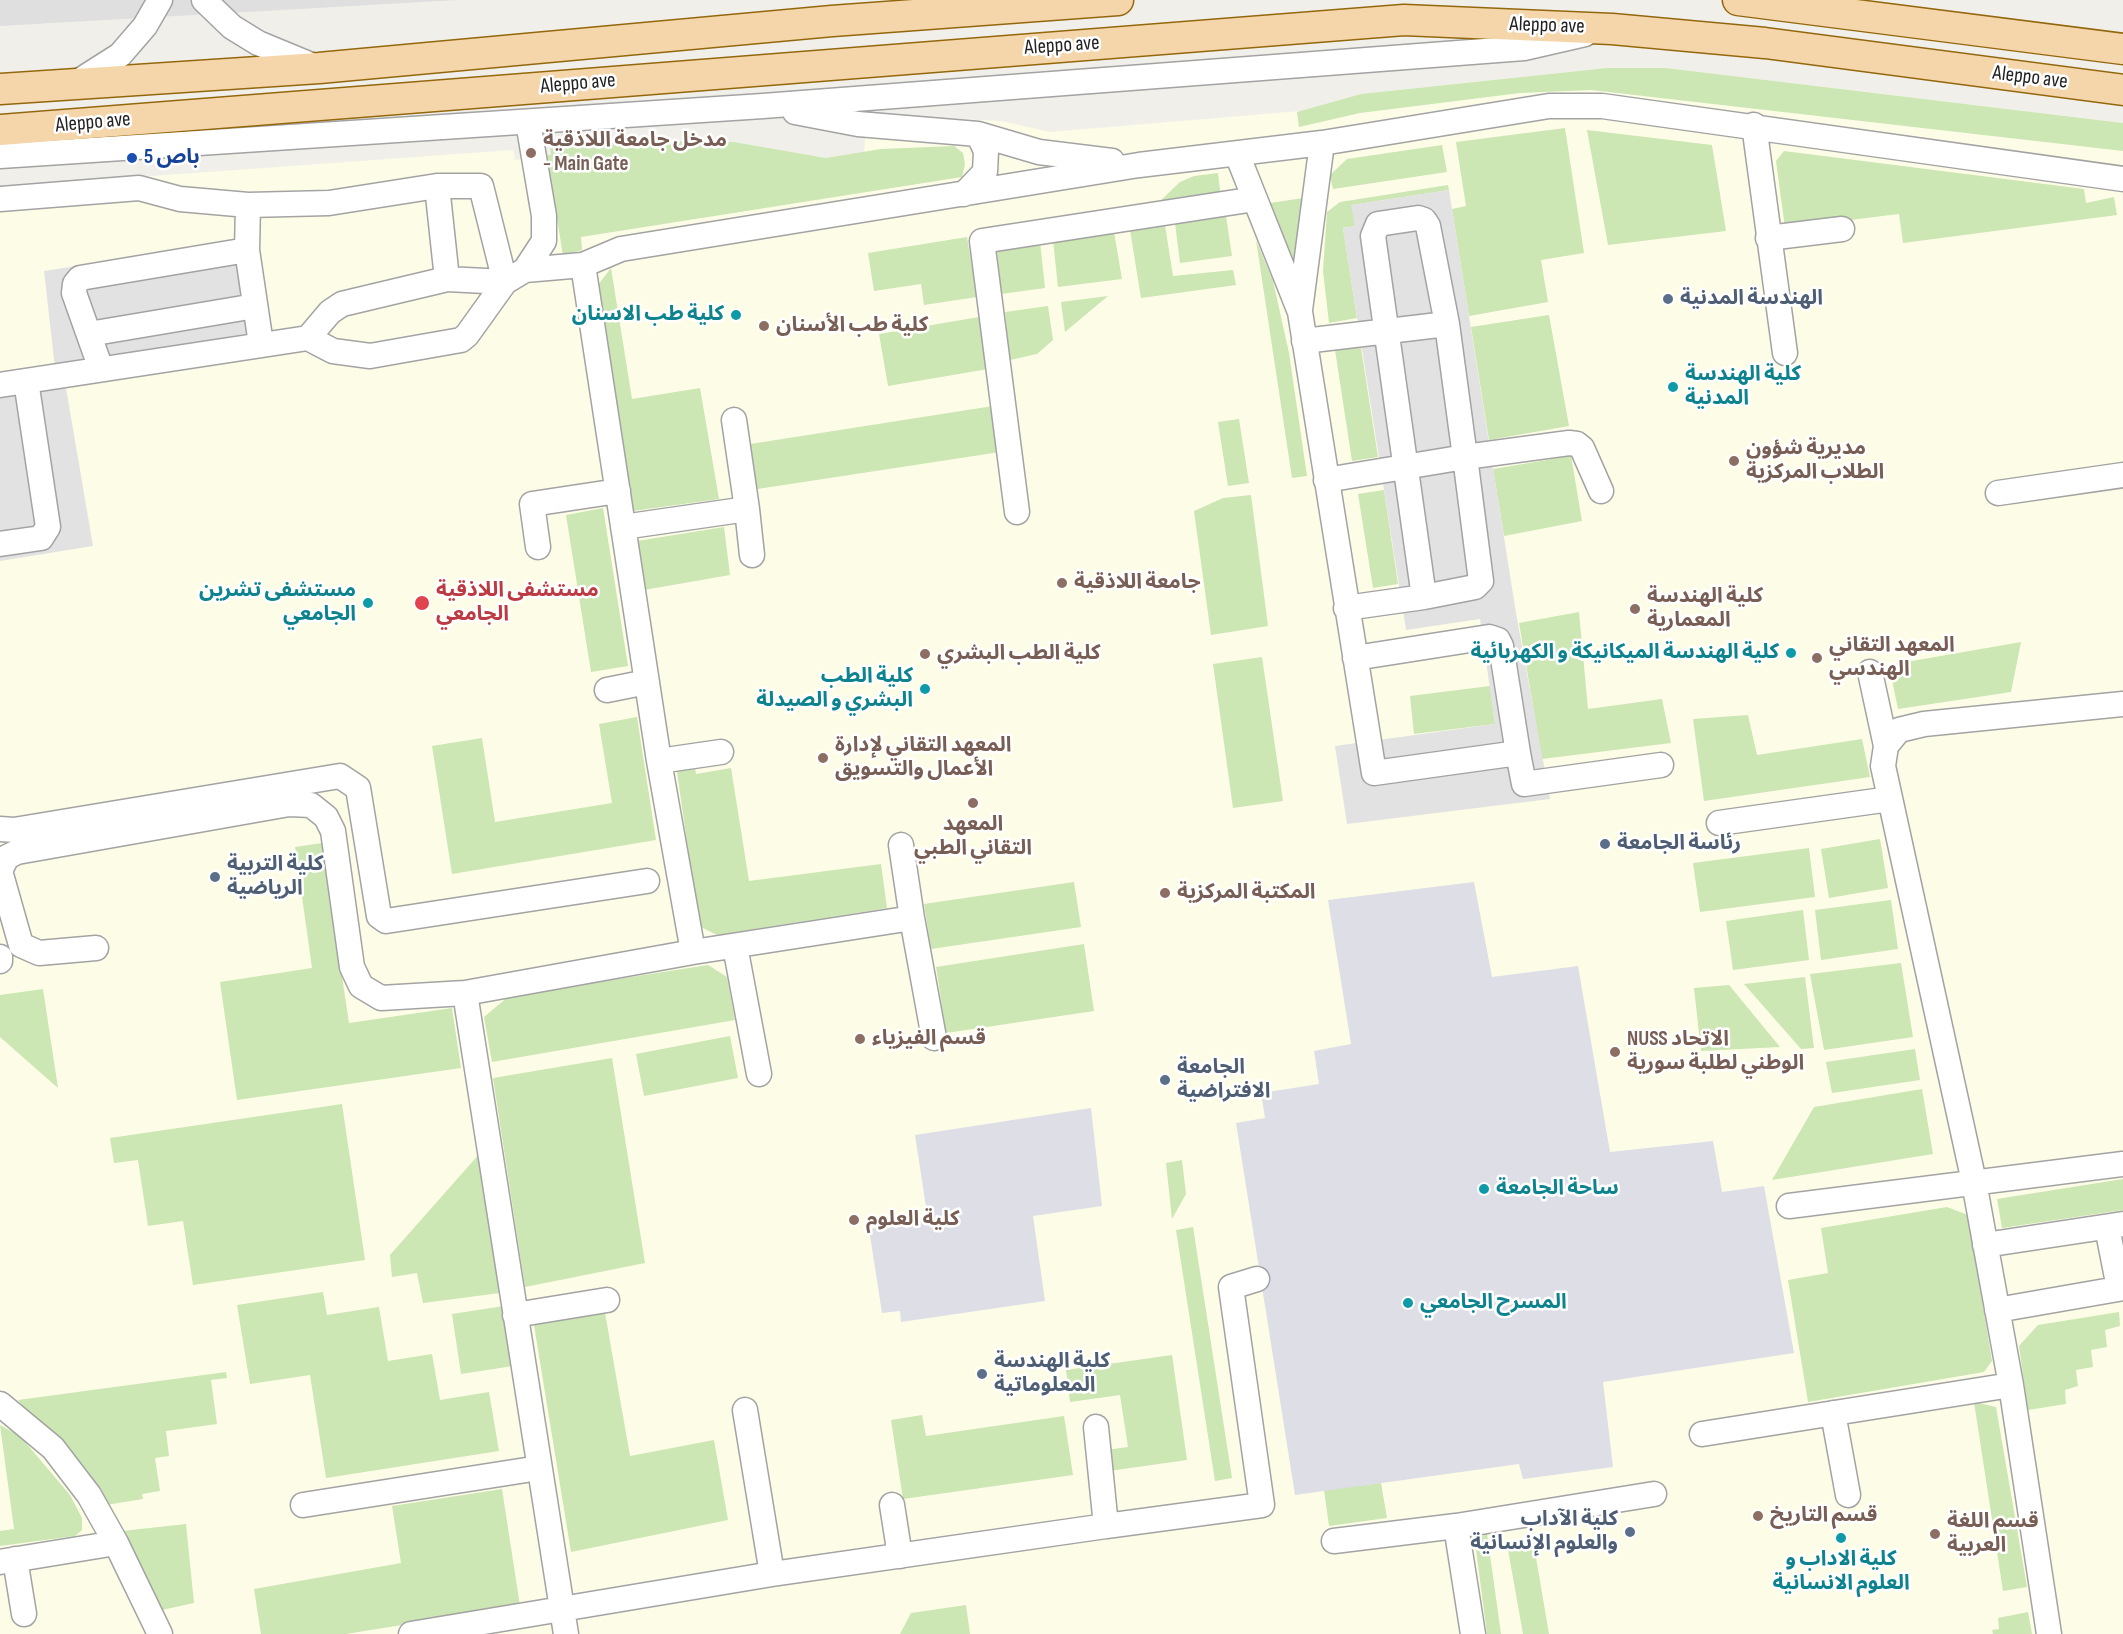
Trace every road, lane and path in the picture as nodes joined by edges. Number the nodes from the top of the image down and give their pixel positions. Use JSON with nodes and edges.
{"nodes":[{"id":1,"x":160,"y":0,"type":"edge"},
{"id":2,"x":204,"y":0,"type":"edge"},
{"id":3,"x":886,"y":0,"type":"edge"},
{"id":4,"x":1118,"y":0,"type":"edge"},
{"id":5,"x":1738,"y":0,"type":"edge"},
{"id":6,"x":1015,"y":4,"type":"edge"},
{"id":7,"x":832,"y":21,"type":"junction"},
{"id":8,"x":1612,"y":29,"type":"junction"},
{"id":9,"x":1049,"y":46,"type":"junction"},
{"id":10,"x":2123,"y":49,"type":"edge"},
{"id":11,"x":319,"y":68,"type":"junction"},
{"id":12,"x":76,"y":83,"type":"junction"},
{"id":13,"x":0,"y":88,"type":"edge"},
{"id":14,"x":2123,"y":90,"type":"edge"},
{"id":15,"x":763,"y":106,"type":"junction"},
{"id":16,"x":528,"y":122,"type":"junction"},
{"id":17,"x":1754,"y":125,"type":"junction"},
{"id":18,"x":0,"y":130,"type":"edge"},
{"id":19,"x":978,"y":134,"type":"junction"},
{"id":20,"x":1322,"y":143,"type":"junction"},
{"id":21,"x":1237,"y":154,"type":"junction"},
{"id":22,"x":0,"y":156,"type":"edge"},
{"id":23,"x":1139,"y":165,"type":"junction"},
{"id":24,"x":2123,"y":179,"type":"edge"},
{"id":25,"x":437,"y":186,"type":"junction"},
{"id":26,"x":964,"y":194,"type":"junction"},
{"id":27,"x":0,"y":199,"type":"edge"},
{"id":28,"x":1255,"y":199,"type":"junction"},
{"id":29,"x":248,"y":205,"type":"junction"},
{"id":30,"x":1842,"y":229,"type":"dead end"},
{"id":31,"x":1768,"y":238,"type":"junction"},
{"id":32,"x":247,"y":250,"type":"junction"},
{"id":33,"x":583,"y":265,"type":"junction"},
{"id":34,"x":515,"y":276,"type":"junction"},
{"id":35,"x":447,"y":279,"type":"junction"},
{"id":36,"x":255,"y":306,"type":"junction"},
{"id":37,"x":1300,"y":312,"type":"junction"},
{"id":38,"x":1447,"y":324,"type":"junction"},
{"id":39,"x":1385,"y":330,"type":"junction"},
{"id":40,"x":89,"y":334,"type":"junction"},
{"id":41,"x":308,"y":338,"type":"junction"},
{"id":42,"x":1304,"y":341,"type":"junction"},
{"id":43,"x":261,"y":344,"type":"junction"},
{"id":44,"x":1785,"y":354,"type":"dead end"},
{"id":45,"x":101,"y":369,"type":"junction"},
{"id":46,"x":26,"y":381,"type":"junction"},
{"id":47,"x":0,"y":385,"type":"edge"},
{"id":48,"x":734,"y":420,"type":"dead end"},
{"id":49,"x":1465,"y":458,"type":"junction"},
{"id":50,"x":1404,"y":467,"type":"junction"},
{"id":51,"x":2123,"y":475,"type":"edge"},
{"id":52,"x":1326,"y":480,"type":"junction"},
{"id":53,"x":618,"y":491,"type":"junction"},
{"id":54,"x":1601,"y":491,"type":"dead end"},
{"id":55,"x":1998,"y":493,"type":"dead end"},
{"id":56,"x":747,"y":509,"type":"junction"},
{"id":57,"x":1017,"y":512,"type":"dead end"},
{"id":58,"x":623,"y":527,"type":"junction"},
{"id":59,"x":0,"y":544,"type":"edge"},
{"id":60,"x":538,"y":548,"type":"dead end"},
{"id":61,"x":752,"y":555,"type":"dead end"},
{"id":62,"x":1424,"y":597,"type":"junction"},
{"id":63,"x":1346,"y":608,"type":"junction"},
{"id":64,"x":1355,"y":658,"type":"junction"},
{"id":65,"x":1870,"y":672,"type":"dead end"},
{"id":66,"x":647,"y":682,"type":"junction"},
{"id":67,"x":607,"y":690,"type":"dead end"},
{"id":68,"x":2123,"y":704,"type":"edge"},
{"id":69,"x":1886,"y":746,"type":"junction"},
{"id":70,"x":721,"y":752,"type":"dead end"},
{"id":71,"x":1518,"y":753,"type":"junction"},
{"id":72,"x":659,"y":761,"type":"junction"},
{"id":73,"x":1661,"y":765,"type":"dead end"},
{"id":74,"x":1890,"y":799,"type":"junction"},
{"id":75,"x":1719,"y":822,"type":"dead end"},
{"id":76,"x":0,"y":829,"type":"edge"},
{"id":77,"x":901,"y":845,"type":"dead end"},
{"id":78,"x":647,"y":881,"type":"dead end"},
{"id":79,"x":912,"y":918,"type":"junction"},
{"id":80,"x":735,"y":946,"type":"junction"},
{"id":81,"x":96,"y":948,"type":"dead end"},
{"id":82,"x":693,"y":952,"type":"junction"},
{"id":83,"x":465,"y":993,"type":"junction"},
{"id":84,"x":934,"y":1038,"type":"dead end"},
{"id":85,"x":759,"y":1074,"type":"dead end"},
{"id":86,"x":2123,"y":1164,"type":"edge"},
{"id":87,"x":1974,"y":1182,"type":"junction"},
{"id":88,"x":1789,"y":1206,"type":"dead end"},
{"id":89,"x":2115,"y":1226,"type":"edge"},
{"id":90,"x":1985,"y":1245,"type":"junction"},
{"id":91,"x":1257,"y":1279,"type":"dead end"},
{"id":92,"x":2121,"y":1288,"type":"edge"},
{"id":93,"x":607,"y":1300,"type":"dead end"},
{"id":94,"x":1997,"y":1310,"type":"junction"},
{"id":95,"x":516,"y":1315,"type":"junction"},
{"id":96,"x":2011,"y":1385,"type":"junction"},
{"id":97,"x":3,"y":1409,"type":"edge"},
{"id":98,"x":745,"y":1410,"type":"dead end"},
{"id":99,"x":1833,"y":1413,"type":"junction"},
{"id":100,"x":1096,"y":1427,"type":"dead end"},
{"id":101,"x":1702,"y":1434,"type":"dead end"},
{"id":102,"x":539,"y":1468,"type":"junction"},
{"id":103,"x":1654,"y":1494,"type":"dead end"},
{"id":104,"x":1848,"y":1496,"type":"dead end"},
{"id":105,"x":303,"y":1505,"type":"dead end"},
{"id":106,"x":892,"y":1505,"type":"dead end"},
{"id":107,"x":1106,"y":1526,"type":"junction"},
{"id":108,"x":1456,"y":1526,"type":"junction"},
{"id":109,"x":1334,"y":1541,"type":"dead end"},
{"id":110,"x":116,"y":1543,"type":"junction"},
{"id":111,"x":900,"y":1556,"type":"junction"},
{"id":112,"x":8,"y":1561,"type":"edge"},
{"id":113,"x":772,"y":1574,"type":"junction"},
{"id":114,"x":561,"y":1607,"type":"junction"},
{"id":115,"x":24,"y":1614,"type":"dead end"},
{"id":116,"x":437,"y":1632,"type":"edge"},
{"id":117,"x":160,"y":1634,"type":"edge"},
{"id":118,"x":411,"y":1634,"type":"edge"},
{"id":119,"x":566,"y":1634,"type":"edge"},
{"id":120,"x":1473,"y":1634,"type":"edge"},
{"id":121,"x":2049,"y":1634,"type":"edge"}],
"edges":[{"from":1,"to":12,"type":"street"},
{"from":2,"to":11,"type":"street"},
{"from":3,"to":7,"type":"main road"},
{"from":4,"to":6,"type":"main road","name":"Aleppo ave"},
{"from":5,"to":10,"type":"main road","name":"Aleppo ave"},
{"from":6,"to":7,"type":"main road","name":"Aleppo ave"},
{"from":6,"to":9,"type":"main road"},
{"from":7,"to":11,"type":"main road","name":"Aleppo ave"},
{"from":8,"to":9,"type":"main road","name":"Aleppo ave"},
{"from":8,"to":14,"type":"main road","name":"Aleppo ave"},
{"from":8,"to":15,"type":"street"},
{"from":9,"to":18,"type":"main road","name":"Aleppo ave"},
{"from":11,"to":12,"type":"main road","name":"Aleppo ave"},
{"from":12,"to":13,"type":"main road","name":"Aleppo ave"},
{"from":15,"to":16,"type":"street"},
{"from":15,"to":19,"type":"street"},
{"from":16,"to":22,"type":"street"},
{"from":16,"to":34,"type":"street"},
{"from":17,"to":20,"type":"street"},
{"from":17,"to":24,"type":"street"},
{"from":17,"to":31,"type":"street"},
{"from":19,"to":23,"type":"street"},
{"from":19,"to":26,"type":"street"},
{"from":20,"to":21,"type":"street"},
{"from":20,"to":37,"type":"street"},
{"from":21,"to":23,"type":"street"},
{"from":21,"to":28,"type":"street"},
{"from":23,"to":26,"type":"street"},
{"from":25,"to":29,"type":"street"},
{"from":25,"to":34,"type":"street"},
{"from":25,"to":35,"type":"street"},
{"from":26,"to":33,"type":"street"},
{"from":27,"to":29,"type":"street"},
{"from":28,"to":37,"type":"street"},
{"from":28,"to":57,"type":"street"},
{"from":29,"to":32,"type":"street"},
{"from":30,"to":31,"type":"street"},
{"from":31,"to":44,"type":"street"},
{"from":32,"to":36,"type":"street"},
{"from":32,"to":40,"type":"street"},
{"from":33,"to":34,"type":"street"},
{"from":33,"to":53,"type":"street"},
{"from":34,"to":35,"type":"street"},
{"from":34,"to":41,"type":"street"},
{"from":35,"to":41,"type":"street"},
{"from":36,"to":40,"type":"street"},
{"from":36,"to":43,"type":"street"},
{"from":37,"to":42,"type":"street"},
{"from":38,"to":39,"type":"street"},
{"from":38,"to":39,"type":"street"},
{"from":38,"to":49,"type":"street"},
{"from":39,"to":42,"type":"street"},
{"from":39,"to":50,"type":"street"},
{"from":40,"to":45,"type":"street"},
{"from":41,"to":43,"type":"street"},
{"from":42,"to":52,"type":"street"},
{"from":43,"to":45,"type":"street"},
{"from":45,"to":46,"type":"street"},
{"from":46,"to":47,"type":"street"},
{"from":46,"to":59,"type":"street"},
{"from":48,"to":56,"type":"street"},
{"from":49,"to":50,"type":"street"},
{"from":49,"to":54,"type":"street"},
{"from":49,"to":62,"type":"street"},
{"from":50,"to":52,"type":"street"},
{"from":50,"to":62,"type":"street"},
{"from":51,"to":55,"type":"street"},
{"from":52,"to":63,"type":"street"},
{"from":53,"to":58,"type":"street"},
{"from":53,"to":60,"type":"street"},
{"from":56,"to":58,"type":"street"},
{"from":56,"to":61,"type":"street"},
{"from":58,"to":66,"type":"street"},
{"from":62,"to":63,"type":"street"},
{"from":63,"to":64,"type":"street"},
{"from":64,"to":71,"type":"street"},
{"from":64,"to":71,"type":"street"},
{"from":65,"to":69,"type":"street"},
{"from":66,"to":67,"type":"street"},
{"from":66,"to":72,"type":"street"},
{"from":68,"to":69,"type":"street"},
{"from":69,"to":74,"type":"street"},
{"from":70,"to":72,"type":"street"},
{"from":71,"to":73,"type":"street"},
{"from":72,"to":82,"type":"street"},
{"from":74,"to":75,"type":"street"},
{"from":74,"to":87,"type":"street"},
{"from":76,"to":78,"type":"street"},
{"from":77,"to":79,"type":"street"},
{"from":79,"to":80,"type":"street"},
{"from":79,"to":84,"type":"street"},
{"from":80,"to":82,"type":"street"},
{"from":80,"to":85,"type":"street"},
{"from":81,"to":83,"type":"street"},
{"from":82,"to":83,"type":"street"},
{"from":83,"to":95,"type":"street"},
{"from":86,"to":87,"type":"street"},
{"from":87,"to":88,"type":"street"},
{"from":87,"to":90,"type":"street"},
{"from":89,"to":90,"type":"street"},
{"from":89,"to":92,"type":"street"},
{"from":90,"to":94,"type":"street"},
{"from":91,"to":107,"type":"street"},
{"from":92,"to":94,"type":"street"},
{"from":93,"to":95,"type":"street"},
{"from":94,"to":96,"type":"street"},
{"from":95,"to":102,"type":"street"},
{"from":96,"to":99,"type":"street"},
{"from":96,"to":121,"type":"street"},
{"from":97,"to":110,"type":"street"},
{"from":98,"to":113,"type":"street"},
{"from":99,"to":101,"type":"street"},
{"from":99,"to":104,"type":"street"},
{"from":100,"to":107,"type":"street"},
{"from":102,"to":105,"type":"street"},
{"from":102,"to":114,"type":"street"},
{"from":103,"to":108,"type":"street"},
{"from":106,"to":111,"type":"street"},
{"from":107,"to":111,"type":"street"},
{"from":108,"to":109,"type":"street"},
{"from":108,"to":120,"type":"street"},
{"from":110,"to":112,"type":"street"},
{"from":110,"to":117,"type":"street"},
{"from":111,"to":113,"type":"street"},
{"from":112,"to":115,"type":"street"},
{"from":113,"to":114,"type":"street"},
{"from":114,"to":116,"type":"street"},
{"from":114,"to":119,"type":"street"},
{"from":116,"to":118,"type":"street"}]}
